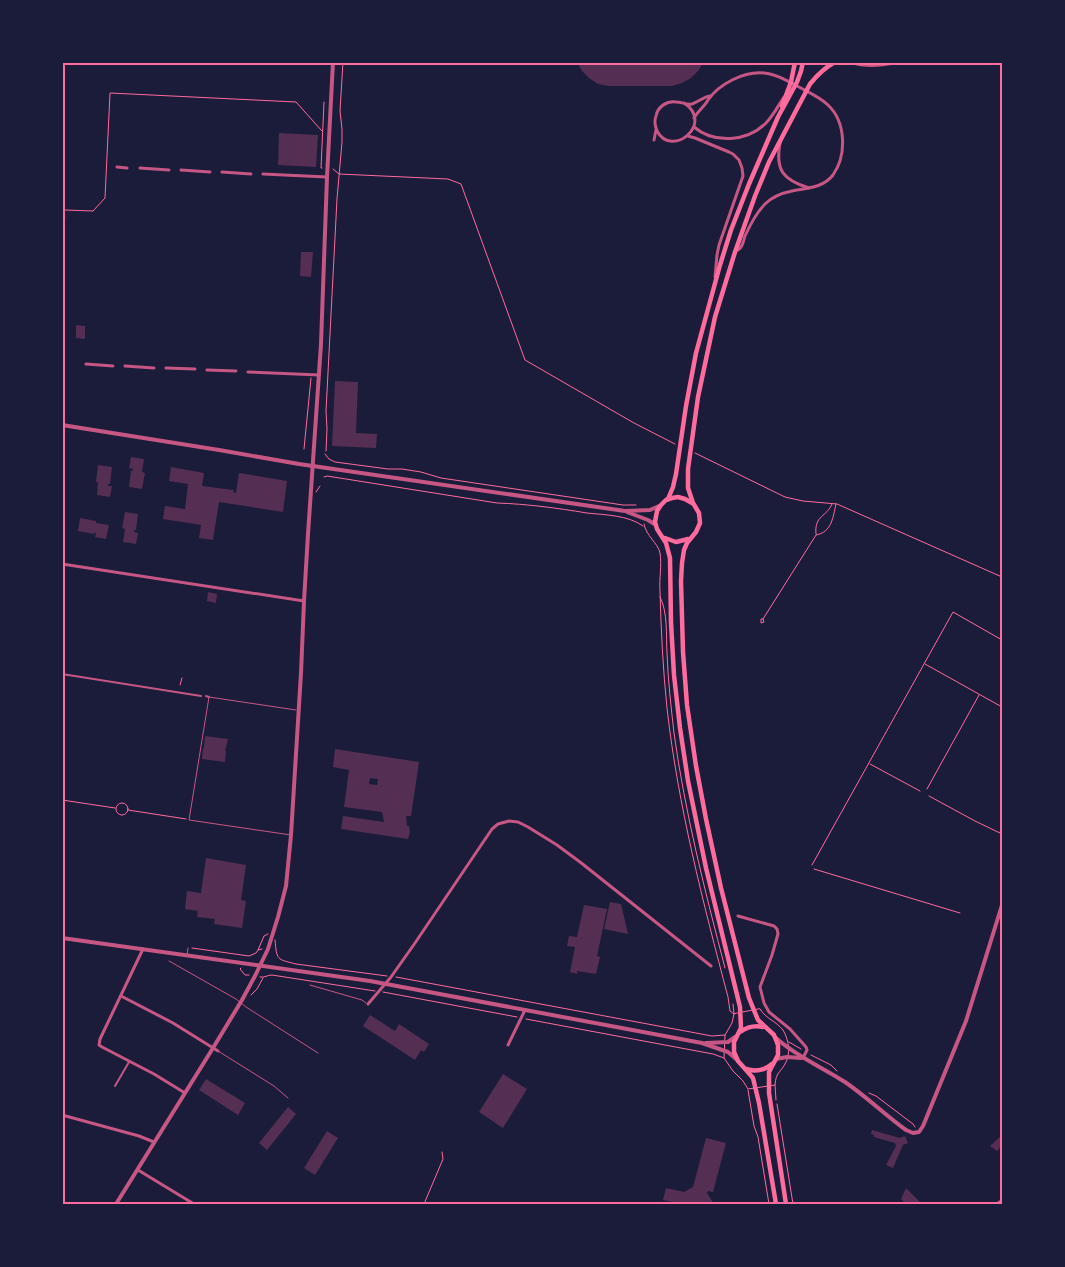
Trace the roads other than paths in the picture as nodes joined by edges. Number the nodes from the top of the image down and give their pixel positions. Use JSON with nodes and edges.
{"nodes":[{"id":1,"x":333,"y":62,"type":"edge"},
{"id":2,"x":803,"y":62,"type":"edge"},
{"id":3,"x":835,"y":62,"type":"edge"},
{"id":4,"x":852,"y":62,"type":"edge"},
{"id":5,"x":896,"y":62,"type":"edge"},
{"id":6,"x":795,"y":65,"type":"edge"},
{"id":7,"x":789,"y":94,"type":"junction"},
{"id":8,"x":710,"y":96,"type":"junction"},
{"id":9,"x":684,"y":103,"type":"junction"},
{"id":10,"x":694,"y":118,"type":"junction"},
{"id":11,"x":694,"y":127,"type":"junction"},
{"id":12,"x":656,"y":129,"type":"junction"},
{"id":13,"x":688,"y":136,"type":"junction"},
{"id":14,"x":781,"y":136,"type":"junction"},
{"id":15,"x":654,"y":140,"type":"dead end"},
{"id":16,"x":117,"y":167,"type":"dead end"},
{"id":17,"x":127,"y":168,"type":"dead end"},
{"id":18,"x":140,"y":168,"type":"dead end"},
{"id":19,"x":168,"y":170,"type":"dead end"},
{"id":20,"x":181,"y":170,"type":"dead end"},
{"id":21,"x":210,"y":172,"type":"dead end"},
{"id":22,"x":222,"y":172,"type":"dead end"},
{"id":23,"x":251,"y":174,"type":"dead end"},
{"id":24,"x":263,"y":174,"type":"dead end"},
{"id":25,"x":327,"y":177,"type":"junction"},
{"id":26,"x":809,"y":188,"type":"junction"},
{"id":27,"x":734,"y":252,"type":"junction"},
{"id":28,"x":714,"y":282,"type":"junction"},
{"id":29,"x":86,"y":364,"type":"dead end"},
{"id":30,"x":113,"y":366,"type":"dead end"},
{"id":31,"x":125,"y":366,"type":"dead end"},
{"id":32,"x":154,"y":368,"type":"dead end"},
{"id":33,"x":166,"y":368,"type":"dead end"},
{"id":34,"x":195,"y":369,"type":"dead end"},
{"id":35,"x":207,"y":370,"type":"dead end"},
{"id":36,"x":236,"y":371,"type":"dead end"},
{"id":37,"x":248,"y":372,"type":"dead end"},
{"id":38,"x":319,"y":375,"type":"junction"},
{"id":39,"x":62,"y":425,"type":"edge"},
{"id":40,"x":312,"y":466,"type":"junction"},
{"id":41,"x":668,"y":499,"type":"junction"},
{"id":42,"x":693,"y":504,"type":"junction"},
{"id":43,"x":659,"y":506,"type":"junction"},
{"id":44,"x":625,"y":511,"type":"junction"},
{"id":45,"x":656,"y":525,"type":"junction"},
{"id":46,"x":663,"y":537,"type":"junction"},
{"id":47,"x":692,"y":537,"type":"junction"},
{"id":48,"x":62,"y":564,"type":"edge"},
{"id":49,"x":304,"y":602,"type":"junction"},
{"id":50,"x":62,"y":674,"type":"edge"},
{"id":51,"x":201,"y":696,"type":"dead end"},
{"id":52,"x":299,"y":710,"type":"junction"},
{"id":53,"x":291,"y":836,"type":"junction"},
{"id":54,"x":1002,"y":905,"type":"edge"},
{"id":55,"x":738,"y":916,"type":"dead end"},
{"id":56,"x":62,"y":938,"type":"edge"},
{"id":57,"x":188,"y":948,"type":"road end"},
{"id":58,"x":143,"y":949,"type":"junction"},
{"id":59,"x":187,"y":955,"type":"junction"},
{"id":60,"x":169,"y":962,"type":"dead end"},
{"id":61,"x":261,"y":965,"type":"junction"},
{"id":62,"x":711,"y":966,"type":"dead end"},
{"id":63,"x":385,"y":984,"type":"junction"},
{"id":64,"x":310,"y":985,"type":"dead end"},
{"id":65,"x":121,"y":996,"type":"junction"},
{"id":66,"x":241,"y":1002,"type":"junction"},
{"id":67,"x":368,"y":1004,"type":"joint"},
{"id":68,"x":525,"y":1010,"type":"junction"},
{"id":69,"x":766,"y":1029,"type":"junction"},
{"id":70,"x":739,"y":1034,"type":"junction"},
{"id":71,"x":776,"y":1038,"type":"junction"},
{"id":72,"x":702,"y":1043,"type":"junction"},
{"id":73,"x":508,"y":1045,"type":"dead end"},
{"id":74,"x":214,"y":1048,"type":"junction"},
{"id":75,"x":218,"y":1051,"type":"joint"},
{"id":76,"x":318,"y":1053,"type":"dead end"},
{"id":77,"x":736,"y":1059,"type":"junction"},
{"id":78,"x":803,"y":1059,"type":"junction"},
{"id":79,"x":130,"y":1061,"type":"junction"},
{"id":80,"x":774,"y":1062,"type":"junction"},
{"id":81,"x":743,"y":1066,"type":"junction"},
{"id":82,"x":115,"y":1086,"type":"dead end"},
{"id":83,"x":185,"y":1093,"type":"junction"},
{"id":84,"x":288,"y":1098,"type":"dead end"},
{"id":85,"x":62,"y":1114,"type":"edge"},
{"id":86,"x":154,"y":1142,"type":"junction"},
{"id":87,"x":138,"y":1170,"type":"junction"},
{"id":88,"x":1002,"y":1200,"type":"edge"},
{"id":89,"x":116,"y":1204,"type":"edge"},
{"id":90,"x":194,"y":1204,"type":"edge"},
{"id":91,"x":776,"y":1204,"type":"edge"},
{"id":92,"x":786,"y":1204,"type":"edge"},
{"id":93,"x":997,"y":1204,"type":"edge"}],
"edges":[{"from":1,"to":25,"type":"street"},
{"from":2,"to":7,"type":"main road"},
{"from":3,"to":14,"type":"main road"},
{"from":4,"to":5,"type":"street"},
{"from":6,"to":7,"type":"main road"},
{"from":7,"to":11,"type":"street"},
{"from":7,"to":28,"type":"main road"},
{"from":8,"to":9,"type":"street"},
{"from":8,"to":10,"type":"street"},
{"from":8,"to":26,"type":"street"},
{"from":9,"to":10,"type":"street"},
{"from":9,"to":12,"type":"street"},
{"from":10,"to":11,"type":"street"},
{"from":11,"to":13,"type":"street"},
{"from":12,"to":13,"type":"street"},
{"from":12,"to":15,"type":"street"},
{"from":13,"to":28,"type":"street"},
{"from":14,"to":26,"type":"street"},
{"from":14,"to":27,"type":"main road"},
{"from":16,"to":17,"type":"street"},
{"from":18,"to":19,"type":"street"},
{"from":20,"to":21,"type":"street"},
{"from":22,"to":23,"type":"street"},
{"from":24,"to":25,"type":"street"},
{"from":25,"to":38,"type":"street"},
{"from":26,"to":27,"type":"street"},
{"from":27,"to":42,"type":"main road"},
{"from":28,"to":41,"type":"main road"},
{"from":29,"to":30,"type":"street"},
{"from":31,"to":32,"type":"street"},
{"from":33,"to":34,"type":"street"},
{"from":35,"to":36,"type":"street"},
{"from":37,"to":38,"type":"street"},
{"from":38,"to":40,"type":"street"},
{"from":39,"to":40,"type":"street"},
{"from":40,"to":44,"type":"street"},
{"from":40,"to":49,"type":"street"},
{"from":41,"to":42,"type":"main road"},
{"from":41,"to":43,"type":"main road"},
{"from":42,"to":47,"type":"main road"},
{"from":43,"to":44,"type":"street"},
{"from":43,"to":45,"type":"main road"},
{"from":44,"to":45,"type":"street"},
{"from":45,"to":46,"type":"main road"},
{"from":46,"to":47,"type":"main road"},
{"from":46,"to":70,"type":"main road"},
{"from":47,"to":69,"type":"main road"},
{"from":48,"to":49,"type":"street"},
{"from":49,"to":52,"type":"street"},
{"from":50,"to":51,"type":"street"},
{"from":52,"to":53,"type":"street"},
{"from":52,"to":53,"type":"lane"},
{"from":53,"to":61,"type":"street"},
{"from":54,"to":78,"type":"street"},
{"from":55,"to":78,"type":"street"},
{"from":56,"to":58,"type":"street"},
{"from":57,"to":59,"type":"lane"},
{"from":58,"to":59,"type":"street"},
{"from":58,"to":65,"type":"street"},
{"from":59,"to":61,"type":"street"},
{"from":60,"to":66,"type":"lane"},
{"from":61,"to":63,"type":"street"},
{"from":61,"to":66,"type":"street"},
{"from":62,"to":63,"type":"street"},
{"from":63,"to":67,"type":"street"},
{"from":63,"to":68,"type":"street"},
{"from":64,"to":67,"type":"lane"},
{"from":65,"to":74,"type":"street"},
{"from":65,"to":79,"type":"street"},
{"from":66,"to":74,"type":"street"},
{"from":66,"to":76,"type":"lane"},
{"from":68,"to":72,"type":"street"},
{"from":68,"to":73,"type":"street"},
{"from":69,"to":70,"type":"main road"},
{"from":69,"to":71,"type":"main road"},
{"from":70,"to":72,"type":"street"},
{"from":70,"to":77,"type":"main road"},
{"from":71,"to":78,"type":"street"},
{"from":71,"to":80,"type":"main road"},
{"from":72,"to":77,"type":"street"},
{"from":74,"to":75,"type":"street"},
{"from":74,"to":83,"type":"street"},
{"from":75,"to":84,"type":"lane"},
{"from":77,"to":81,"type":"main road"},
{"from":78,"to":80,"type":"street"},
{"from":79,"to":82,"type":"street"},
{"from":79,"to":83,"type":"street"},
{"from":80,"to":81,"type":"main road"},
{"from":80,"to":92,"type":"main road"},
{"from":81,"to":91,"type":"main road"},
{"from":83,"to":86,"type":"street"},
{"from":85,"to":86,"type":"street"},
{"from":86,"to":87,"type":"street"},
{"from":87,"to":89,"type":"street"},
{"from":87,"to":90,"type":"street"},
{"from":88,"to":93,"type":"street"}]}
